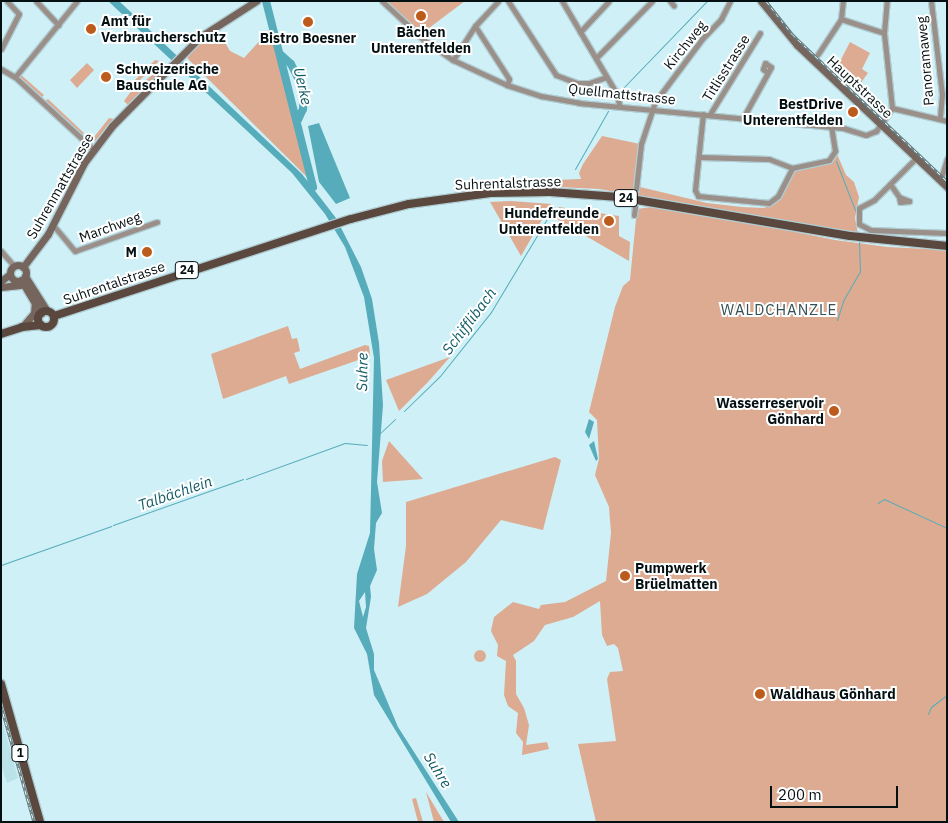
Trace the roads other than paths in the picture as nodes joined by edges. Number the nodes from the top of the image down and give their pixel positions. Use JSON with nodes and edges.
{"nodes":[{"id":1,"x":7,"y":1,"type":"edge"},
{"id":2,"x":36,"y":1,"type":"edge"},
{"id":3,"x":77,"y":1,"type":"edge"},
{"id":4,"x":256,"y":1,"type":"edge"},
{"id":5,"x":382,"y":1,"type":"edge"},
{"id":6,"x":498,"y":1,"type":"edge"},
{"id":7,"x":508,"y":1,"type":"edge"},
{"id":8,"x":562,"y":1,"type":"edge"},
{"id":9,"x":609,"y":1,"type":"edge"},
{"id":10,"x":652,"y":1,"type":"edge"},
{"id":11,"x":670,"y":1,"type":"edge"},
{"id":12,"x":730,"y":1,"type":"edge"},
{"id":13,"x":761,"y":1,"type":"edge"},
{"id":14,"x":843,"y":1,"type":"edge"},
{"id":15,"x":887,"y":1,"type":"edge"},
{"id":16,"x":931,"y":1,"type":"edge"},
{"id":17,"x":674,"y":6,"type":"dead end"},
{"id":18,"x":841,"y":19,"type":"junction"},
{"id":19,"x":58,"y":25,"type":"junction"},
{"id":20,"x":475,"y":26,"type":"junction"},
{"id":21,"x":580,"y":32,"type":"junction"},
{"id":22,"x":760,"y":33,"type":"dead end"},
{"id":23,"x":884,"y":33,"type":"junction"},
{"id":24,"x":1,"y":49,"type":"edge"},
{"id":25,"x":818,"y":54,"type":"dead end"},
{"id":26,"x":596,"y":58,"type":"junction"},
{"id":27,"x":453,"y":60,"type":"junction"},
{"id":28,"x":1,"y":69,"type":"edge"},
{"id":29,"x":768,"y":73,"type":"dead end"},
{"id":30,"x":606,"y":76,"type":"junction"},
{"id":31,"x":15,"y":77,"type":"junction"},
{"id":32,"x":507,"y":85,"type":"junction"},
{"id":33,"x":620,"y":106,"type":"junction"},
{"id":34,"x":892,"y":108,"type":"junction"},
{"id":35,"x":652,"y":109,"type":"junction"},
{"id":36,"x":703,"y":114,"type":"junction"},
{"id":37,"x":710,"y":114,"type":"junction"},
{"id":38,"x":743,"y":118,"type":"junction"},
{"id":39,"x":940,"y":119,"type":"junction"},
{"id":40,"x":947,"y":121,"type":"edge"},
{"id":41,"x":882,"y":125,"type":"junction"},
{"id":42,"x":831,"y":126,"type":"junction"},
{"id":43,"x":93,"y":149,"type":"junction"},
{"id":44,"x":699,"y":157,"type":"junction"},
{"id":45,"x":916,"y":158,"type":"junction"},
{"id":46,"x":947,"y":159,"type":"edge"},
{"id":47,"x":792,"y":168,"type":"junction"},
{"id":48,"x":942,"y":175,"type":"dead end"},
{"id":49,"x":890,"y":184,"type":"junction"},
{"id":50,"x":947,"y":187,"type":"edge"},
{"id":51,"x":636,"y":189,"type":"tunnel mouth"},
{"id":52,"x":947,"y":194,"type":"edge"},
{"id":53,"x":899,"y":197,"type":"dead end"},
{"id":54,"x":635,"y":207,"type":"tunnel mouth"},
{"id":55,"x":634,"y":215,"type":"dead end"},
{"id":56,"x":157,"y":222,"type":"dead end"},
{"id":57,"x":53,"y":225,"type":"junction"},
{"id":58,"x":947,"y":233,"type":"edge"},
{"id":59,"x":901,"y":242,"type":"junction"},
{"id":60,"x":947,"y":242,"type":"edge"},
{"id":61,"x":947,"y":246,"type":"edge"},
{"id":62,"x":3,"y":254,"type":"edge"},
{"id":63,"x":14,"y":266,"type":"junction"},
{"id":64,"x":23,"y":267,"type":"junction"},
{"id":65,"x":11,"y":277,"type":"junction"},
{"id":66,"x":23,"y":278,"type":"junction"},
{"id":67,"x":1,"y":280,"type":"edge"},
{"id":68,"x":1,"y":287,"type":"edge"},
{"id":69,"x":27,"y":288,"type":"junction"},
{"id":70,"x":35,"y":301,"type":"junction"},
{"id":71,"x":45,"y":314,"type":"junction"},
{"id":72,"x":41,"y":325,"type":"junction"},
{"id":73,"x":22,"y":327,"type":"junction"},
{"id":74,"x":1,"y":334,"type":"edge"},
{"id":75,"x":1,"y":684,"type":"edge"},
{"id":76,"x":40,"y":822,"type":"edge"}],
"edges":[{"from":1,"to":24,"type":"street"},
{"from":2,"to":19,"type":"street"},
{"from":3,"to":19,"type":"street"},
{"from":4,"to":43,"type":"main road","name":"Suhrenmattstrasse"},
{"from":5,"to":27,"type":"street","name":"Quellmattstrasse"},
{"from":6,"to":20,"type":"street"},
{"from":7,"to":30,"type":"street"},
{"from":8,"to":21,"type":"street"},
{"from":9,"to":21,"type":"street"},
{"from":10,"to":26,"type":"street"},
{"from":11,"to":17,"type":"street"},
{"from":12,"to":35,"type":"street","name":"Kirchweg"},
{"from":13,"to":41,"type":"main road","name":"Hauptstrasse"},
{"from":14,"to":18,"type":"street"},
{"from":15,"to":23,"type":"street"},
{"from":16,"to":39,"type":"street","name":"Panoramaweg"},
{"from":18,"to":23,"type":"street"},
{"from":18,"to":25,"type":"street"},
{"from":19,"to":31,"type":"street"},
{"from":20,"to":27,"type":"street"},
{"from":20,"to":32,"type":"street"},
{"from":21,"to":26,"type":"street"},
{"from":22,"to":37,"type":"street","name":"Titlisstrasse"},
{"from":23,"to":34,"type":"street"},
{"from":26,"to":30,"type":"street"},
{"from":27,"to":32,"type":"street","name":"Quellmattstrasse"},
{"from":28,"to":31,"type":"street"},
{"from":29,"to":38,"type":"street"},
{"from":30,"to":33,"type":"street"},
{"from":31,"to":43,"type":"street"},
{"from":32,"to":33,"type":"street","name":"Quellmattstrasse"},
{"from":33,"to":35,"type":"street","name":"Quellmattstrasse"},
{"from":34,"to":39,"type":"street"},
{"from":34,"to":41,"type":"street"},
{"from":35,"to":36,"type":"street","name":"Quellmattstrasse"},
{"from":35,"to":51,"type":"street","name":"Kirchweg"},
{"from":36,"to":37,"type":"street","name":"Quellmattstrasse"},
{"from":36,"to":44,"type":"street"},
{"from":37,"to":38,"type":"street","name":"Quellmattstrasse"},
{"from":38,"to":42,"type":"street","name":"Quellmattstrasse"},
{"from":39,"to":40,"type":"street"},
{"from":41,"to":42,"type":"street","name":"Quellmattstrasse"},
{"from":41,"to":45,"type":"main road","name":"Hauptstrasse"},
{"from":42,"to":47,"type":"street"},
{"from":43,"to":57,"type":"main road","name":"Suhrenmattstrasse"},
{"from":44,"to":47,"type":"street"},
{"from":44,"to":47,"type":"street"},
{"from":45,"to":49,"type":"street"},
{"from":45,"to":50,"type":"main road","name":"Hauptstrasse"},
{"from":46,"to":48,"type":"street"},
{"from":49,"to":53,"type":"street"},
{"from":49,"to":58,"type":"street"},
{"from":50,"to":52,"type":"street"},
{"from":54,"to":55,"type":"street"},
{"from":56,"to":57,"type":"street","name":"Marchweg"},
{"from":57,"to":64,"type":"main road","name":"Suhrenmattstrasse"},
{"from":59,"to":60,"type":"main road","number":"24"},
{"from":59,"to":61,"type":"main road","name":"Suhrentalstrasse","number":"24"},
{"from":59,"to":71,"type":"main road","name":"Suhrentalstrasse","number":"24"},
{"from":62,"to":63,"type":"street"},
{"from":63,"to":64,"type":"main road"},
{"from":63,"to":65,"type":"main road"},
{"from":64,"to":66,"type":"main road"},
{"from":65,"to":66,"type":"main road"},
{"from":65,"to":67,"type":"main road"},
{"from":65,"to":68,"type":"main road"},
{"from":66,"to":69,"type":"main road"},
{"from":66,"to":71,"type":"main road"},
{"from":68,"to":69,"type":"main road"},
{"from":69,"to":70,"type":"main road"},
{"from":70,"to":71,"type":"main road"},
{"from":70,"to":73,"type":"main road"},
{"from":71,"to":72,"type":"main road"},
{"from":71,"to":72,"type":"main road"},
{"from":71,"to":73,"type":"main road","name":"Suhrentalstrasse","number":"24"},
{"from":72,"to":73,"type":"main road","name":"Suhrentalstrasse","number":"24"},
{"from":73,"to":74,"type":"main road","name":"Suhrentalstrasse","number":"24"},
{"from":75,"to":76,"type":"main road","number":"1"}]}
